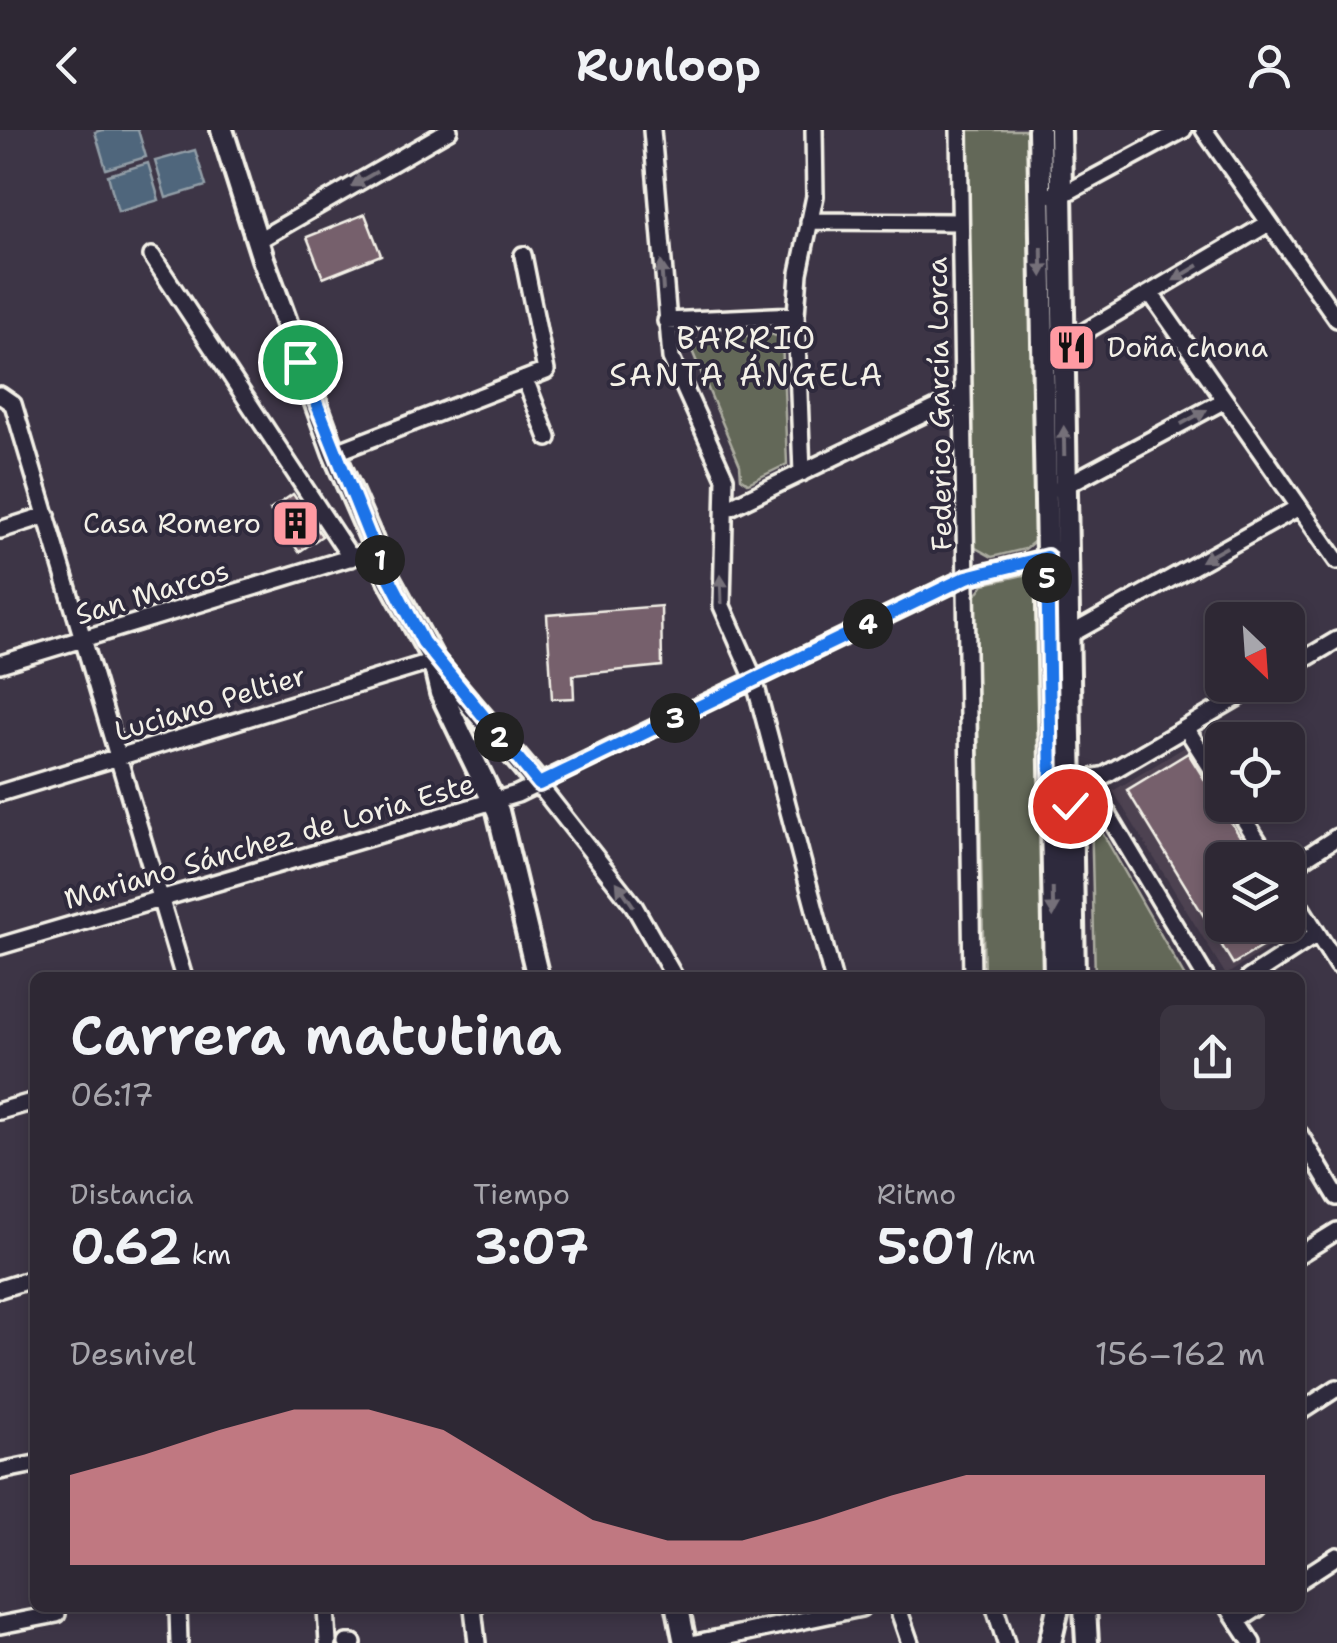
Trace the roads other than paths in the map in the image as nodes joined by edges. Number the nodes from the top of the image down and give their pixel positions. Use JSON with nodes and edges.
{"nodes":[{"id":1,"x":222,"y":130,"type":"edge"},
{"id":2,"x":652,"y":130,"type":"edge"},
{"id":3,"x":814,"y":130,"type":"edge"},
{"id":4,"x":958,"y":130,"type":"edge"},
{"id":5,"x":1039,"y":130,"type":"edge"},
{"id":6,"x":1060,"y":130,"type":"edge"},
{"id":7,"x":1182,"y":130,"type":"edge"},
{"id":8,"x":1204,"y":130,"type":"edge"},
{"id":9,"x":445,"y":131,"type":"edge"},
{"id":10,"x":1051,"y":195,"type":"junction"},
{"id":11,"x":810,"y":221,"type":"junction"},
{"id":12,"x":960,"y":222,"type":"junction"},
{"id":13,"x":1270,"y":223,"type":"junction"},
{"id":14,"x":257,"y":241,"type":"junction"},
{"id":15,"x":152,"y":256,"type":"dead end"},
{"id":16,"x":523,"y":256,"type":"dead end"},
{"id":17,"x":1151,"y":294,"type":"junction"},
{"id":18,"x":796,"y":316,"type":"junction"},
{"id":19,"x":1337,"y":319,"type":"edge"},
{"id":20,"x":666,"y":322,"type":"junction"},
{"id":21,"x":1053,"y":341,"type":"junction"},
{"id":22,"x":525,"y":379,"type":"junction"},
{"id":23,"x":963,"y":395,"type":"junction"},
{"id":24,"x":4,"y":396,"type":"edge"},
{"id":25,"x":1225,"y":400,"type":"junction"},
{"id":26,"x":548,"y":438,"type":"dead end"},
{"id":27,"x":334,"y":452,"type":"junction"},
{"id":28,"x":802,"y":472,"type":"junction"},
{"id":29,"x":1055,"y":490,"type":"junction"},
{"id":30,"x":1300,"y":506,"type":"junction"},
{"id":31,"x":726,"y":509,"type":"junction"},
{"id":32,"x":47,"y":515,"type":"junction"},
{"id":33,"x":0,"y":530,"type":"edge"},
{"id":34,"x":375,"y":550,"type":"junction"},
{"id":35,"x":1056,"y":555,"type":"junction"},
{"id":36,"x":351,"y":558,"type":"junction"},
{"id":37,"x":1337,"y":561,"type":"edge"},
{"id":38,"x":967,"y":577,"type":"junction"},
{"id":39,"x":1066,"y":637,"type":"junction"},
{"id":40,"x":84,"y":638,"type":"junction"},
{"id":41,"x":1337,"y":640,"type":"edge"},
{"id":42,"x":1305,"y":658,"type":"edge"},
{"id":43,"x":434,"y":661,"type":"junction"},
{"id":44,"x":0,"y":664,"type":"edge"},
{"id":45,"x":754,"y":679,"type":"junction"},
{"id":46,"x":1230,"y":702,"type":"edge"},
{"id":47,"x":1186,"y":728,"type":"junction"},
{"id":48,"x":118,"y":757,"type":"junction"},
{"id":49,"x":1205,"y":758,"type":"edge"},
{"id":50,"x":1070,"y":783,"type":"junction"},
{"id":51,"x":539,"y":784,"type":"junction"},
{"id":52,"x":0,"y":793,"type":"edge"},
{"id":53,"x":494,"y":801,"type":"junction"},
{"id":54,"x":1337,"y":836,"type":"edge"},
{"id":55,"x":1305,"y":858,"type":"edge"},
{"id":56,"x":161,"y":898,"type":"junction"},
{"id":57,"x":1305,"y":915,"type":"edge"},
{"id":58,"x":1317,"y":934,"type":"junction"},
{"id":59,"x":0,"y":946,"type":"edge"},
{"id":60,"x":1337,"y":965,"type":"edge"},
{"id":61,"x":182,"y":972,"type":"edge"},
{"id":62,"x":537,"y":972,"type":"edge"},
{"id":63,"x":671,"y":972,"type":"edge"},
{"id":64,"x":831,"y":972,"type":"edge"},
{"id":65,"x":972,"y":972,"type":"edge"},
{"id":66,"x":1055,"y":972,"type":"edge"},
{"id":67,"x":1074,"y":972,"type":"edge"},
{"id":68,"x":1202,"y":972,"type":"edge"},
{"id":69,"x":1258,"y":972,"type":"edge"},
{"id":70,"x":30,"y":1102,"type":"edge"},
{"id":71,"x":0,"y":1111,"type":"edge"},
{"id":72,"x":1305,"y":1143,"type":"edge"},
{"id":73,"x":1337,"y":1197,"type":"edge"},
{"id":74,"x":1337,"y":1230,"type":"edge"},
{"id":75,"x":1305,"y":1251,"type":"edge"},
{"id":76,"x":30,"y":1280,"type":"edge"},
{"id":77,"x":0,"y":1289,"type":"edge"},
{"id":78,"x":1337,"y":1388,"type":"edge"},
{"id":79,"x":1305,"y":1409,"type":"edge"},
{"id":80,"x":30,"y":1465,"type":"edge"},
{"id":81,"x":0,"y":1471,"type":"edge"},
{"id":82,"x":1337,"y":1556,"type":"edge"},
{"id":83,"x":1305,"y":1577,"type":"edge"},
{"id":84,"x":178,"y":1612,"type":"edge"},
{"id":85,"x":326,"y":1612,"type":"edge"},
{"id":86,"x":473,"y":1612,"type":"edge"},
{"id":87,"x":679,"y":1612,"type":"edge"},
{"id":88,"x":842,"y":1612,"type":"edge"},
{"id":89,"x":899,"y":1612,"type":"edge"},
{"id":90,"x":996,"y":1612,"type":"edge"},
{"id":91,"x":1057,"y":1612,"type":"edge"},
{"id":92,"x":1084,"y":1612,"type":"edge"},
{"id":93,"x":57,"y":1614,"type":"dead end"},
{"id":94,"x":1233,"y":1614,"type":"edge"},
{"id":95,"x":0,"y":1625,"type":"edge"},
{"id":96,"x":178,"y":1643,"type":"edge"},
{"id":97,"x":328,"y":1643,"type":"edge"},
{"id":98,"x":477,"y":1643,"type":"edge"},
{"id":99,"x":685,"y":1643,"type":"edge"},
{"id":100,"x":696,"y":1643,"type":"edge"},
{"id":101,"x":910,"y":1643,"type":"edge"},
{"id":102,"x":1006,"y":1643,"type":"edge"},
{"id":103,"x":1050,"y":1643,"type":"edge"},
{"id":104,"x":1087,"y":1643,"type":"edge"},
{"id":105,"x":1252,"y":1643,"type":"edge"}],
"edges":[{"from":1,"to":14,"type":"main road"},
{"from":20,"to":2,"type":"street","one_way":true},
{"from":3,"to":11,"type":"street"},
{"from":4,"to":12,"type":"street","name":"Federico García Lorca"},
{"from":5,"to":10,"type":"main road"},
{"from":6,"to":10,"type":"main road"},
{"from":7,"to":10,"type":"street"},
{"from":8,"to":13,"type":"street"},
{"from":9,"to":14,"type":"street","one_way":true},
{"from":10,"to":21,"type":"main road"},
{"from":11,"to":12,"type":"street"},
{"from":11,"to":18,"type":"street"},
{"from":12,"to":23,"type":"street","name":"Federico García Lorca"},
{"from":13,"to":17,"type":"street","one_way":true},
{"from":13,"to":19,"type":"street"},
{"from":14,"to":27,"type":"main road"},
{"from":15,"to":36,"type":"street"},
{"from":16,"to":22,"type":"street"},
{"from":17,"to":21,"type":"street"},
{"from":17,"to":25,"type":"street"},
{"from":18,"to":20,"type":"street"},
{"from":18,"to":28,"type":"street"},
{"from":20,"to":31,"type":"street"},
{"from":21,"to":29,"type":"main road"},
{"from":22,"to":26,"type":"street"},
{"from":22,"to":27,"type":"street"},
{"from":23,"to":28,"type":"street"},
{"from":23,"to":38,"type":"street","name":"Federico García Lorca"},
{"from":24,"to":32,"type":"street"},
{"from":29,"to":25,"type":"street","one_way":true},
{"from":25,"to":30,"type":"street"},
{"from":27,"to":34,"type":"main road"},
{"from":28,"to":31,"type":"street"},
{"from":29,"to":35,"type":"main road"},
{"from":30,"to":37,"type":"street"},
{"from":30,"to":39,"type":"street","one_way":true},
{"from":45,"to":31,"type":"street","one_way":true},
{"from":32,"to":33,"type":"street"},
{"from":32,"to":40,"type":"street"},
{"from":34,"to":36,"type":"street","name":"San Marcos"},
{"from":34,"to":43,"type":"main road"},
{"from":35,"to":38,"type":"street","name":"Mariano Sánchez de Loria Este"},
{"from":35,"to":39,"type":"main road"},
{"from":35,"to":50,"type":"main road"},
{"from":36,"to":40,"type":"street","name":"San Marcos"},
{"from":38,"to":45,"type":"street","name":"Mariano Sánchez de Loria Este"},
{"from":38,"to":65,"type":"street","name":"Federico García Lorca"},
{"from":39,"to":50,"type":"main road"},
{"from":40,"to":44,"type":"street","name":"San Marcos"},
{"from":40,"to":48,"type":"street"},
{"from":41,"to":42,"type":"street"},
{"from":43,"to":48,"type":"street","name":"Luciano Peltier"},
{"from":43,"to":51,"type":"main road"},
{"from":43,"to":53,"type":"main road"},
{"from":45,"to":51,"type":"street","name":"Mariano Sánchez de Loria Este"},
{"from":45,"to":64,"type":"street"},
{"from":46,"to":47,"type":"street"},
{"from":47,"to":49,"type":"street"},
{"from":47,"to":50,"type":"street"},
{"from":48,"to":52,"type":"street","name":"Luciano Peltier"},
{"from":48,"to":56,"type":"street"},
{"from":50,"to":66,"type":"main road","one_way":true},
{"from":50,"to":67,"type":"main road"},
{"from":50,"to":68,"type":"street"},
{"from":51,"to":53,"type":"street","name":"Mariano Sánchez de Loria Este"},
{"from":63,"to":51,"type":"street","one_way":true},
{"from":53,"to":56,"type":"street","name":"Mariano Sánchez de Loria Este"},
{"from":53,"to":62,"type":"main road"},
{"from":54,"to":55,"type":"street"},
{"from":56,"to":59,"type":"street","name":"Mariano Sánchez de Loria Este"},
{"from":56,"to":61,"type":"street"},
{"from":57,"to":58,"type":"street"},
{"from":58,"to":60,"type":"street"},
{"from":58,"to":69,"type":"street"},
{"from":70,"to":71,"type":"street"},
{"from":72,"to":73,"type":"street"},
{"from":74,"to":75,"type":"street"},
{"from":76,"to":77,"type":"street"},
{"from":78,"to":79,"type":"street"},
{"from":80,"to":81,"type":"street"},
{"from":82,"to":83,"type":"street"},
{"from":84,"to":96,"type":"street"},
{"from":85,"to":97,"type":"street"},
{"from":86,"to":98,"type":"street"},
{"from":87,"to":99,"type":"main road"},
{"from":88,"to":100,"type":"street"},
{"from":89,"to":101,"type":"street"},
{"from":90,"to":102,"type":"street"},
{"from":91,"to":103,"type":"main road"},
{"from":92,"to":104,"type":"main road"},
{"from":93,"to":95,"type":"street"},
{"from":94,"to":105,"type":"street"}]}
